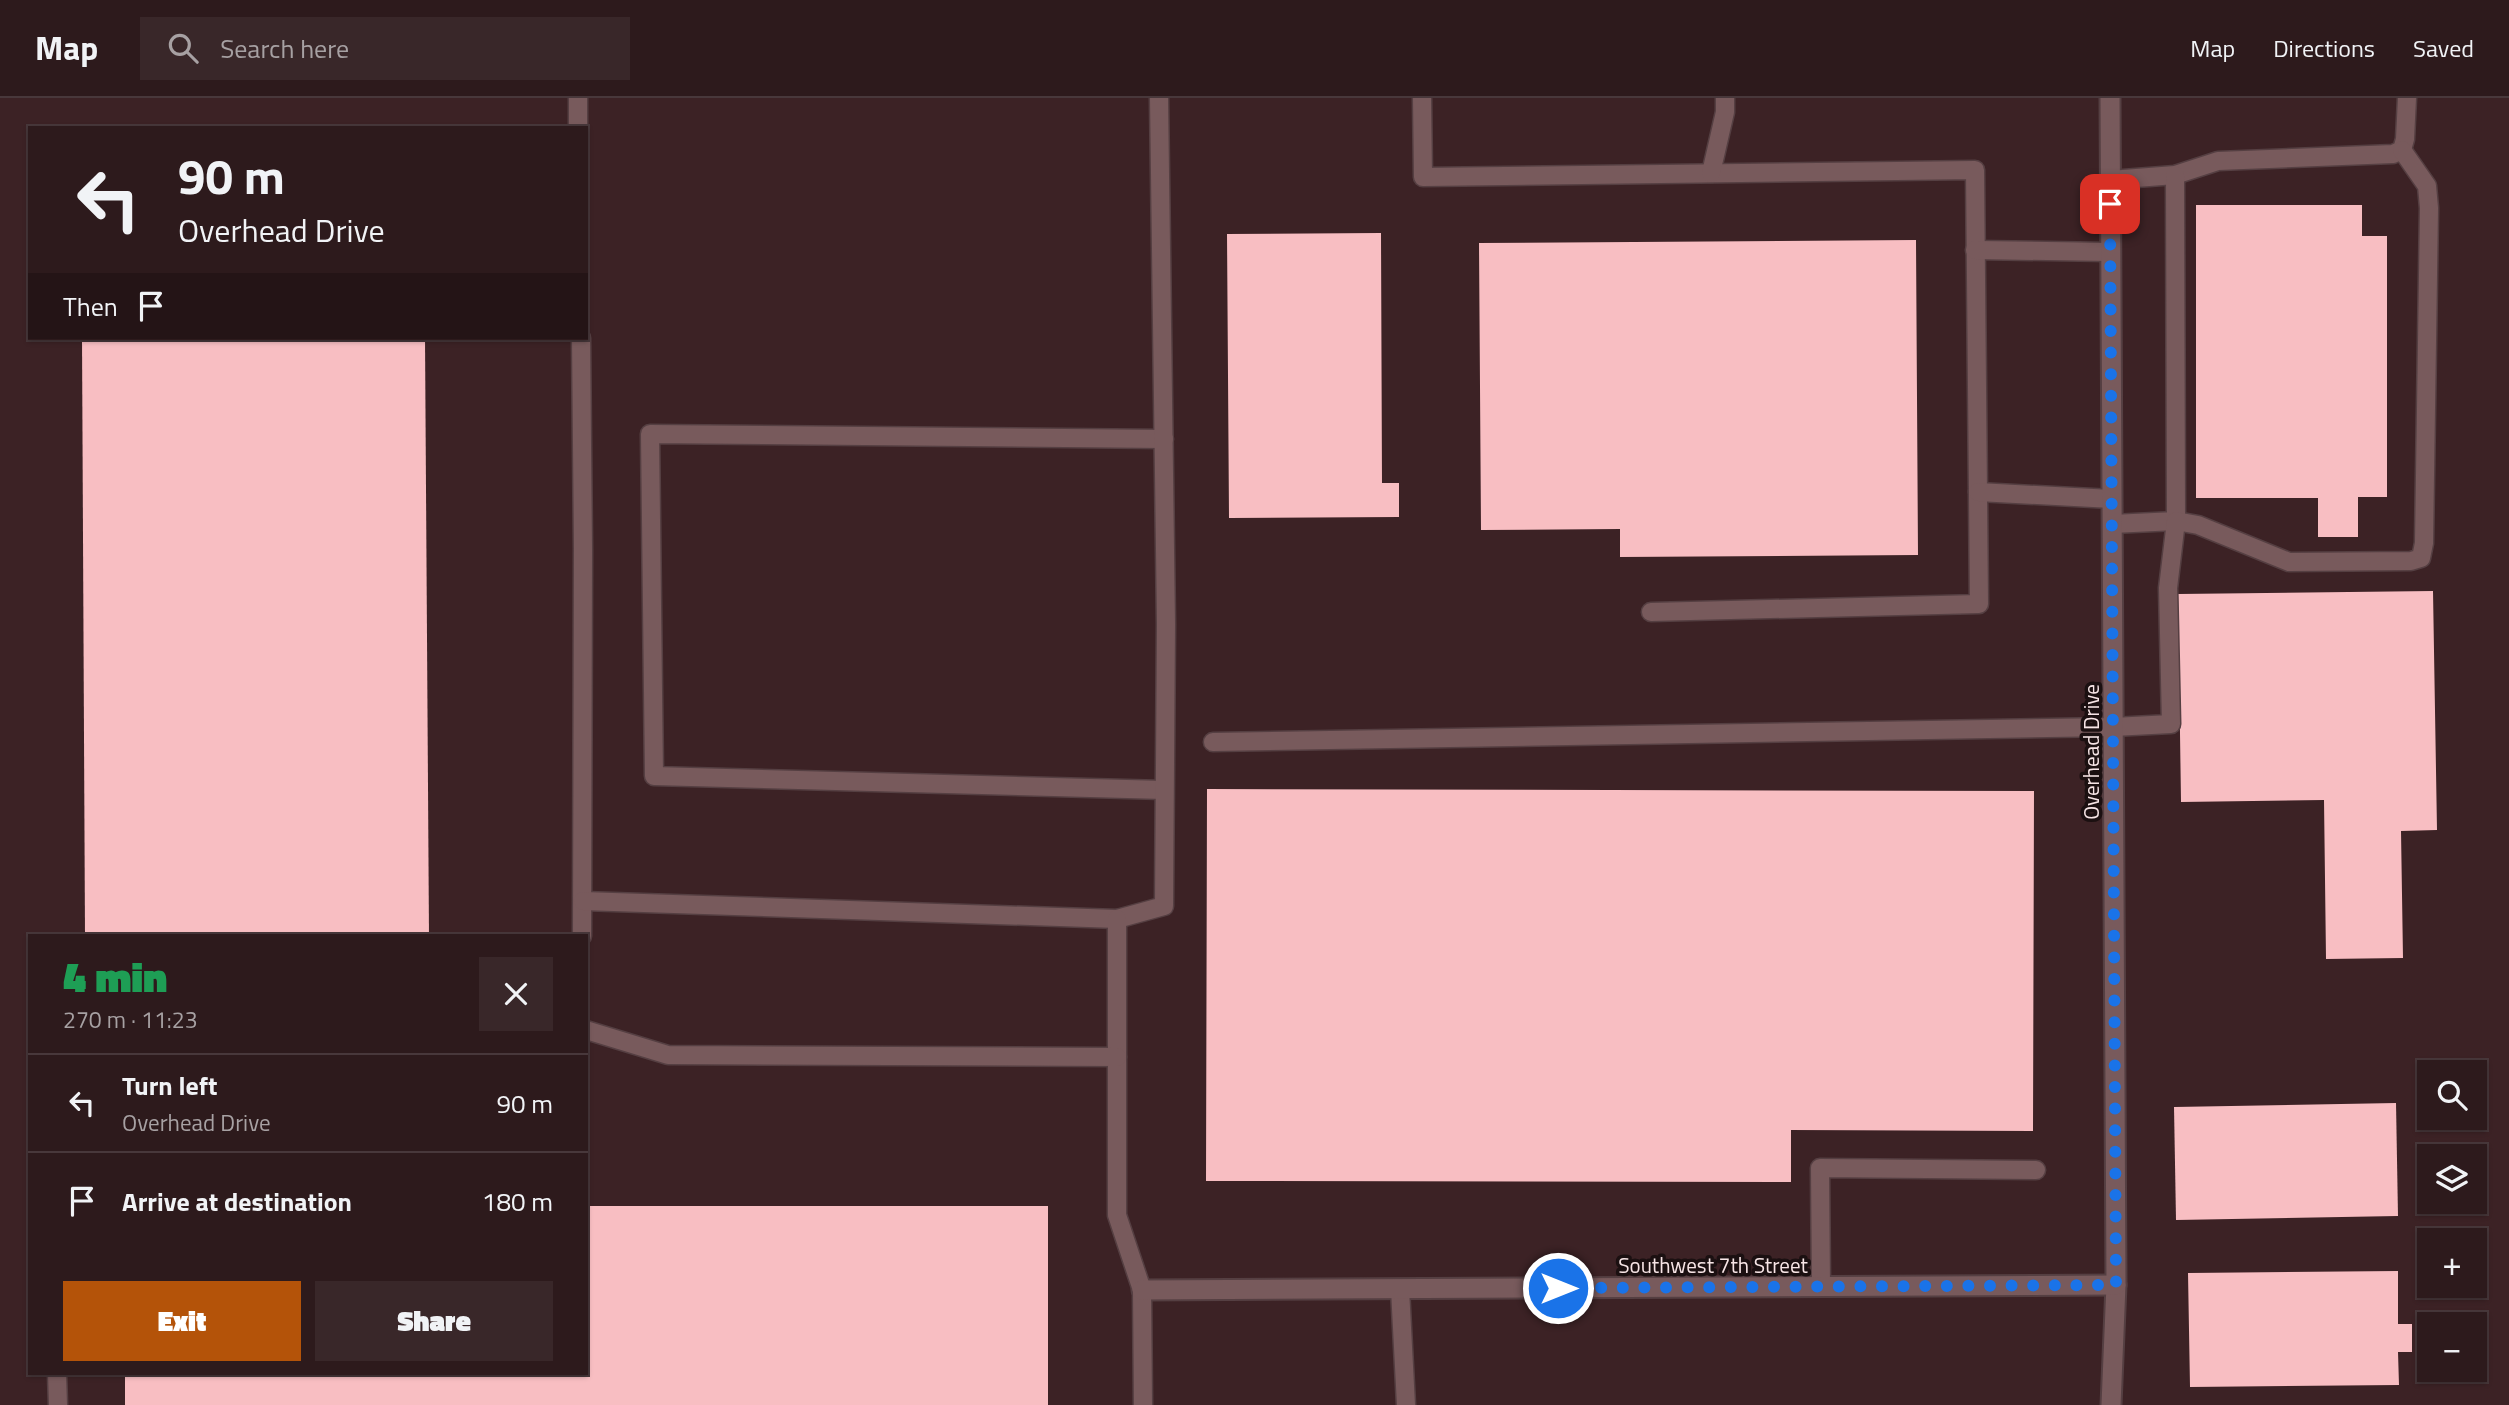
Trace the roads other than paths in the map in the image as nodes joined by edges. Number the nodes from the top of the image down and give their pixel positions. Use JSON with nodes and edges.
{"nodes":[{"id":1,"x":578,"y":98,"type":"edge"},
{"id":2,"x":1159,"y":98,"type":"edge"},
{"id":3,"x":1422,"y":98,"type":"edge"},
{"id":4,"x":2110,"y":98,"type":"edge"},
{"id":5,"x":2407,"y":98,"type":"edge"},
{"id":6,"x":1725,"y":105,"type":"edge"},
{"id":7,"x":578,"y":126,"type":"edge"},
{"id":8,"x":2402,"y":150,"type":"junction"},
{"id":9,"x":1711,"y":173,"type":"junction"},
{"id":10,"x":2175,"y":175,"type":"junction"},
{"id":11,"x":2110,"y":180,"type":"junction"},
{"id":12,"x":1975,"y":250,"type":"junction"},
{"id":13,"x":2110,"y":252,"type":"junction"},
{"id":14,"x":581,"y":340,"type":"edge"},
{"id":15,"x":1164,"y":439,"type":"junction"},
{"id":16,"x":1978,"y":492,"type":"junction"},
{"id":17,"x":2112,"y":499,"type":"junction"},
{"id":18,"x":2176,"y":521,"type":"junction"},
{"id":19,"x":2112,"y":524,"type":"junction"},
{"id":20,"x":1651,"y":612,"type":"dead end"},
{"id":21,"x":2113,"y":727,"type":"junction"},
{"id":22,"x":1213,"y":742,"type":"dead end"},
{"id":23,"x":1164,"y":790,"type":"junction"},
{"id":24,"x":583,"y":901,"type":"junction"},
{"id":25,"x":1116,"y":919,"type":"junction"},
{"id":26,"x":582,"y":934,"type":"edge"},
{"id":27,"x":588,"y":1031,"type":"edge"},
{"id":28,"x":1116,"y":1057,"type":"junction"},
{"id":29,"x":2036,"y":1170,"type":"dead end"},
{"id":30,"x":2116,"y":1285,"type":"junction"},
{"id":31,"x":1821,"y":1287,"type":"junction"},
{"id":32,"x":1400,"y":1289,"type":"junction"},
{"id":33,"x":1142,"y":1290,"type":"junction"},
{"id":34,"x":57,"y":1375,"type":"edge"},
{"id":35,"x":58,"y":1405,"type":"edge"},
{"id":36,"x":1143,"y":1405,"type":"edge"},
{"id":37,"x":1406,"y":1405,"type":"edge"},
{"id":38,"x":2110,"y":1405,"type":"edge"}],
"edges":[{"from":1,"to":7,"type":"lane"},
{"from":2,"to":15,"type":"lane"},
{"from":3,"to":9,"type":"lane"},
{"from":4,"to":11,"type":"street","name":"Overhead Drive"},
{"from":5,"to":8,"type":"lane"},
{"from":6,"to":9,"type":"lane"},
{"from":8,"to":10,"type":"lane"},
{"from":8,"to":18,"type":"lane"},
{"from":9,"to":12,"type":"lane"},
{"from":10,"to":11,"type":"lane"},
{"from":10,"to":18,"type":"lane"},
{"from":11,"to":13,"type":"street","name":"Overhead Drive"},
{"from":12,"to":13,"type":"lane"},
{"from":12,"to":16,"type":"lane"},
{"from":13,"to":17,"type":"street","name":"Overhead Drive"},
{"from":14,"to":24,"type":"lane"},
{"from":15,"to":23,"type":"lane"},
{"from":15,"to":23,"type":"lane"},
{"from":16,"to":17,"type":"lane"},
{"from":16,"to":20,"type":"lane"},
{"from":17,"to":19,"type":"street","name":"Overhead Drive"},
{"from":18,"to":19,"type":"lane"},
{"from":18,"to":21,"type":"lane"},
{"from":19,"to":21,"type":"street","name":"Overhead Drive"},
{"from":21,"to":22,"type":"lane"},
{"from":21,"to":30,"type":"street","name":"Overhead Drive"},
{"from":23,"to":25,"type":"lane"},
{"from":24,"to":25,"type":"lane"},
{"from":24,"to":26,"type":"lane"},
{"from":25,"to":28,"type":"lane"},
{"from":27,"to":28,"type":"lane"},
{"from":28,"to":33,"type":"lane"},
{"from":29,"to":31,"type":"lane"},
{"from":30,"to":31,"type":"street","name":"Southwest 7th Street"},
{"from":30,"to":38,"type":"street","name":"Overhead Drive"},
{"from":31,"to":32,"type":"street","name":"Southwest 7th Street"},
{"from":32,"to":33,"type":"street","name":"Southwest 7th Street"},
{"from":32,"to":37,"type":"lane"},
{"from":33,"to":36,"type":"lane"},
{"from":34,"to":35,"type":"lane"}]}
